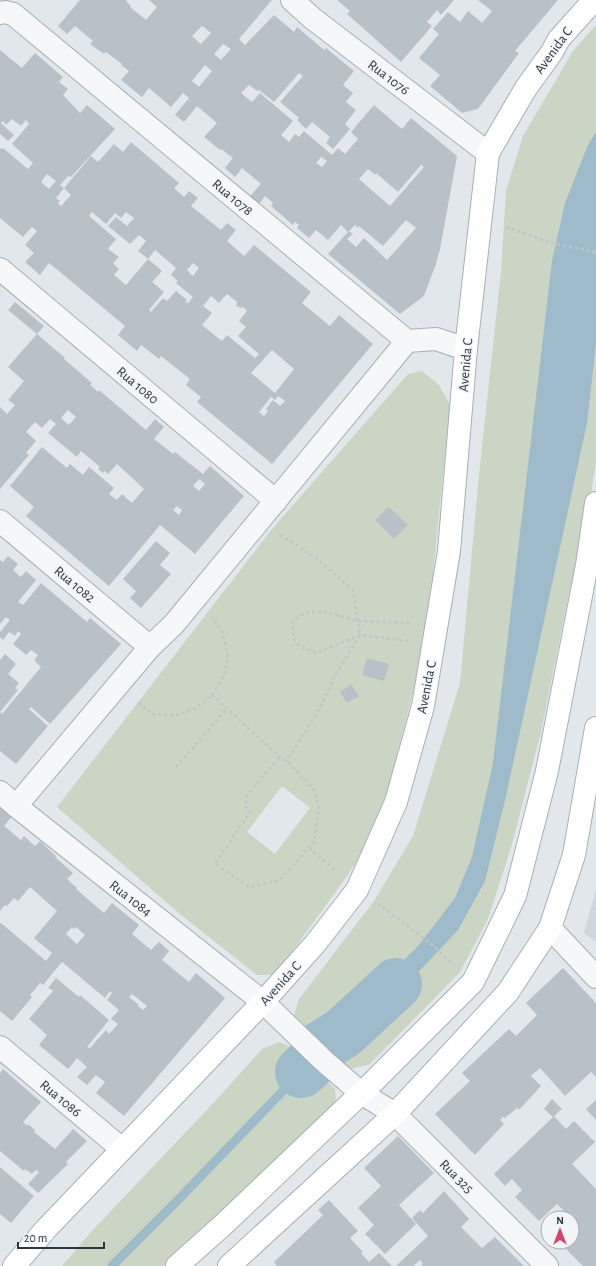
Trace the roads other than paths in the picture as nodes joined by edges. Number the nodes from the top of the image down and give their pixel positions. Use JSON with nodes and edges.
{"nodes":[{"id":1,"x":292,"y":0,"type":"edge"},
{"id":2,"x":594,"y":0,"type":"edge"},
{"id":3,"x":6,"y":13,"type":"edge"},
{"id":4,"x":488,"y":153,"type":"junction"},
{"id":5,"x":0,"y":269,"type":"edge"},
{"id":6,"x":407,"y":341,"type":"junction"},
{"id":7,"x":466,"y":349,"type":"junction"},
{"id":8,"x":276,"y":501,"type":"junction"},
{"id":9,"x":596,"y":503,"type":"edge"},
{"id":10,"x":0,"y":522,"type":"edge"},
{"id":11,"x":592,"y":567,"type":"edge"},
{"id":12,"x":150,"y":647,"type":"junction"},
{"id":13,"x":596,"y":728,"type":"edge"},
{"id":14,"x":8,"y":799,"type":"edge"},
{"id":15,"x":550,"y":928,"type":"junction"},
{"id":16,"x":596,"y":977,"type":"edge"},
{"id":17,"x":263,"y":1002,"type":"junction"},
{"id":18,"x":0,"y":1047,"type":"edge"},
{"id":19,"x":324,"y":1061,"type":"joint"},
{"id":20,"x":361,"y":1093,"type":"junction"},
{"id":21,"x":395,"y":1114,"type":"junction"},
{"id":22,"x":122,"y":1149,"type":"junction"},
{"id":23,"x":235,"y":1264,"type":"edge"},
{"id":24,"x":14,"y":1266,"type":"edge"},
{"id":25,"x":177,"y":1266,"type":"edge"},
{"id":26,"x":547,"y":1266,"type":"edge"}],
"edges":[{"from":1,"to":4,"type":"street","name":"Rua 1076"},
{"from":2,"to":4,"type":"street","name":"Avenida C"},
{"from":3,"to":6,"type":"street","name":"Rua 1078"},
{"from":4,"to":7,"type":"street","name":"Avenida C"},
{"from":5,"to":8,"type":"street","name":"Rua 1080"},
{"from":6,"to":7,"type":"street"},
{"from":6,"to":8,"type":"street"},
{"from":7,"to":17,"type":"street","name":"Avenida C"},
{"from":8,"to":12,"type":"street"},
{"from":9,"to":11,"type":"street"},
{"from":10,"to":12,"type":"street","name":"Rua 1082"},
{"from":11,"to":20,"type":"street"},
{"from":12,"to":14,"type":"street"},
{"from":13,"to":15,"type":"street"},
{"from":14,"to":17,"type":"street","name":"Rua 1084"},
{"from":15,"to":16,"type":"street"},
{"from":15,"to":21,"type":"street"},
{"from":17,"to":19,"type":"street","name":"Rua 1084"},
{"from":17,"to":22,"type":"street","name":"Avenida C"},
{"from":18,"to":22,"type":"street","name":"Rua 1086"},
{"from":19,"to":20,"type":"street","name":"Rua 325"},
{"from":20,"to":21,"type":"street","name":"Rua 325"},
{"from":20,"to":25,"type":"street"},
{"from":21,"to":23,"type":"street"},
{"from":21,"to":26,"type":"street","name":"Rua 325"},
{"from":22,"to":24,"type":"street","name":"Avenida C"}]}
